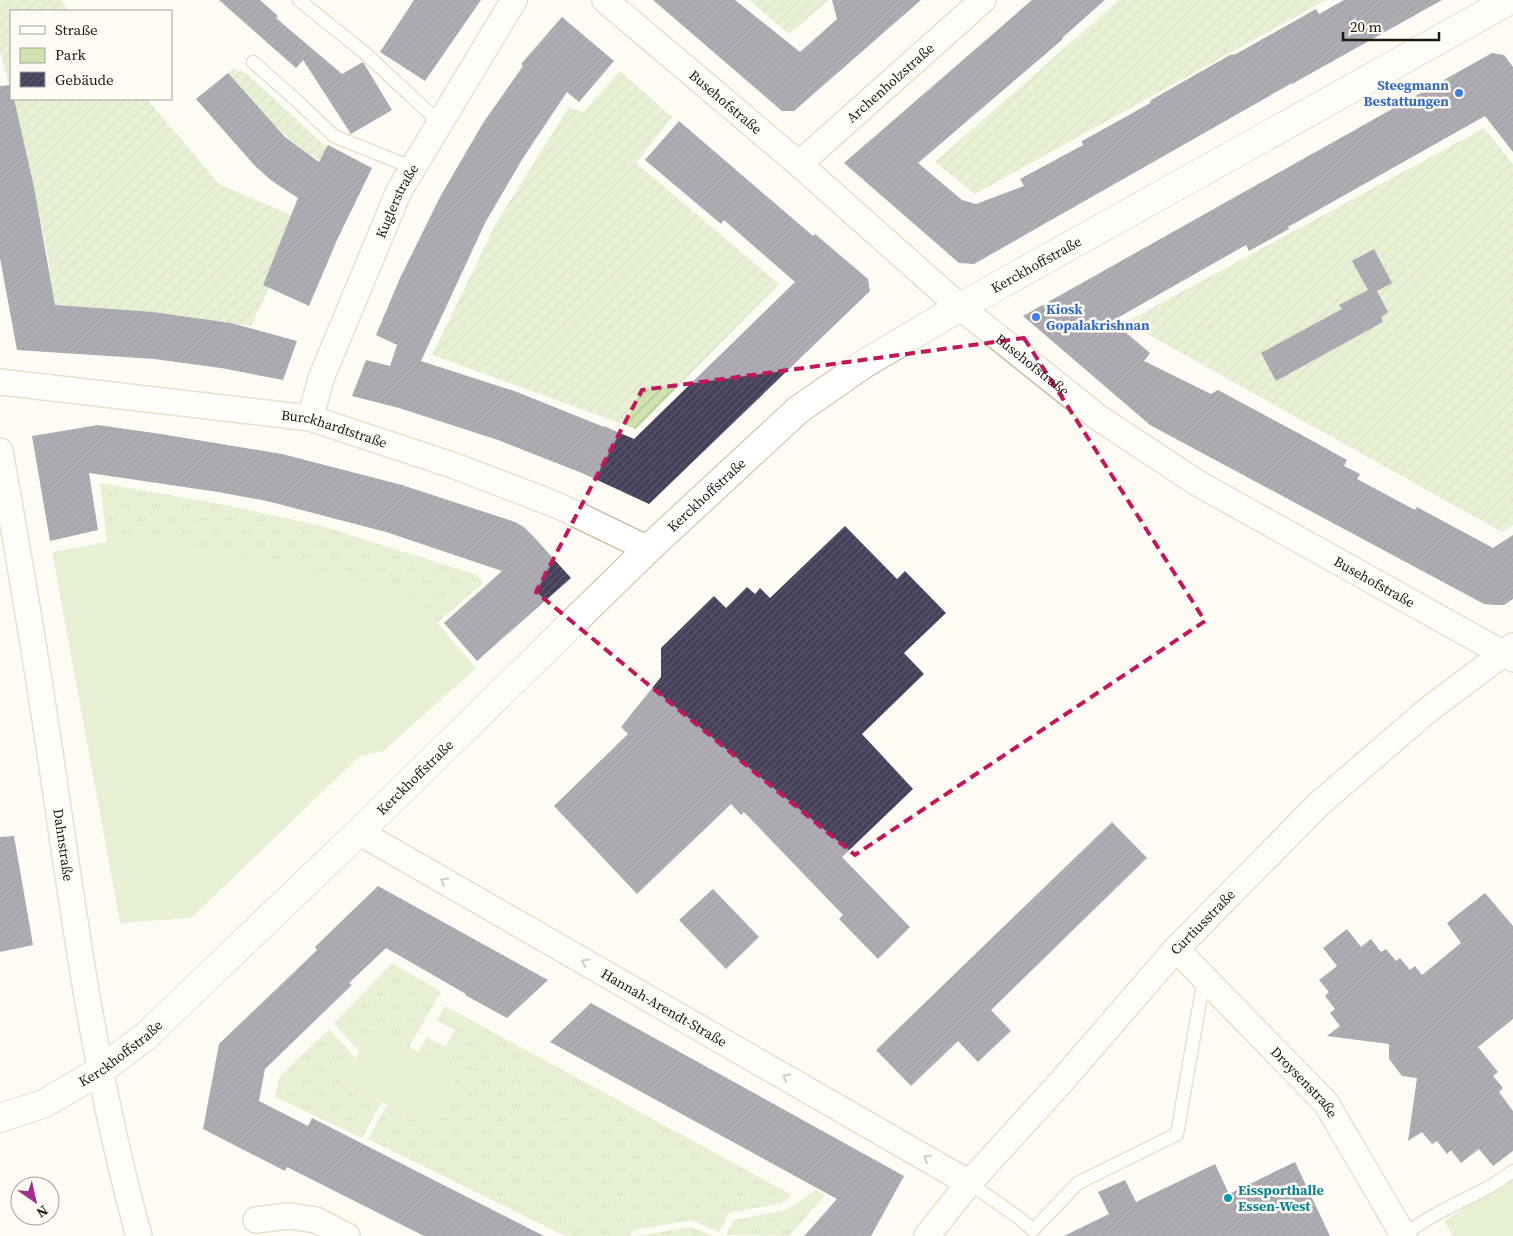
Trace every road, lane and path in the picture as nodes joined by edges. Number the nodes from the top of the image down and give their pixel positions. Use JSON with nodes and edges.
{"nodes":[{"id":1,"x":299,"y":0,"type":"edge"},
{"id":2,"x":514,"y":0,"type":"edge"},
{"id":3,"x":604,"y":0,"type":"edge"},
{"id":4,"x":982,"y":0,"type":"edge"},
{"id":5,"x":1509,"y":3,"type":"edge"},
{"id":6,"x":253,"y":62,"type":"dead end"},
{"id":7,"x":440,"y":123,"type":"junction"},
{"id":8,"x":799,"y":164,"type":"junction"},
{"id":9,"x":413,"y":168,"type":"junction"},
{"id":10,"x":960,"y":307,"type":"junction"},
{"id":11,"x":0,"y":382,"type":"edge"},
{"id":12,"x":310,"y":418,"type":"junction"},
{"id":13,"x":0,"y":451,"type":"edge"},
{"id":14,"x":648,"y":549,"type":"junction"},
{"id":15,"x":1509,"y":652,"type":"edge"},
{"id":16,"x":359,"y":832,"type":"junction"},
{"id":17,"x":1176,"y":949,"type":"junction"},
{"id":18,"x":1204,"y":978,"type":"junction"},
{"id":19,"x":100,"y":1071,"type":"junction"},
{"id":20,"x":0,"y":1118,"type":"edge"},
{"id":21,"x":1513,"y":1171,"type":"edge"},
{"id":22,"x":969,"y":1183,"type":"junction"},
{"id":23,"x":256,"y":1220,"type":"dead end"},
{"id":24,"x":1404,"y":1235,"type":"edge"},
{"id":25,"x":139,"y":1236,"type":"edge"},
{"id":26,"x":347,"y":1236,"type":"edge"},
{"id":27,"x":927,"y":1236,"type":"edge"}],
"edges":[{"from":1,"to":7,"type":"lane"},
{"from":2,"to":7,"type":"street","name":"Kuglerstraße"},
{"from":3,"to":8,"type":"street","name":"Busehofstraße"},
{"from":4,"to":8,"type":"street","name":"Archenholzstraße"},
{"from":5,"to":10,"type":"street","name":"Kerckhoffstraße"},
{"from":6,"to":9,"type":"lane"},
{"from":7,"to":9,"type":"street","name":"Kuglerstraße"},
{"from":8,"to":10,"type":"street","name":"Busehofstraße"},
{"from":9,"to":12,"type":"street","name":"Kuglerstraße"},
{"from":10,"to":14,"type":"street","name":"Kerckhoffstraße"},
{"from":10,"to":15,"type":"street","name":"Busehofstraße"},
{"from":11,"to":12,"type":"street","name":"Burckhardtstraße"},
{"from":12,"to":14,"type":"street","name":"Burckhardtstraße"},
{"from":13,"to":19,"type":"street","name":"Dahnstraße"},
{"from":14,"to":16,"type":"street","name":"Kerckhoffstraße"},
{"from":15,"to":17,"type":"street","name":"Curtiusstraße"},
{"from":16,"to":19,"type":"street","name":"Kerckhoffstraße"},
{"from":22,"to":16,"type":"street","name":"Hannah-Arendt-Straße","one_way":true},
{"from":17,"to":18,"type":"street","name":"Droysenstraße"},
{"from":17,"to":22,"type":"street","name":"Curtiusstraße"},
{"from":18,"to":22,"type":"lane"},
{"from":18,"to":24,"type":"street","name":"Droysenstraße"},
{"from":19,"to":20,"type":"street","name":"Kerckhoffstraße"},
{"from":19,"to":25,"type":"street","name":"Dahnstraße"},
{"from":21,"to":24,"type":"lane"},
{"from":22,"to":27,"type":"street","name":"Curtiusstraße"},
{"from":23,"to":26,"type":"street"}]}
